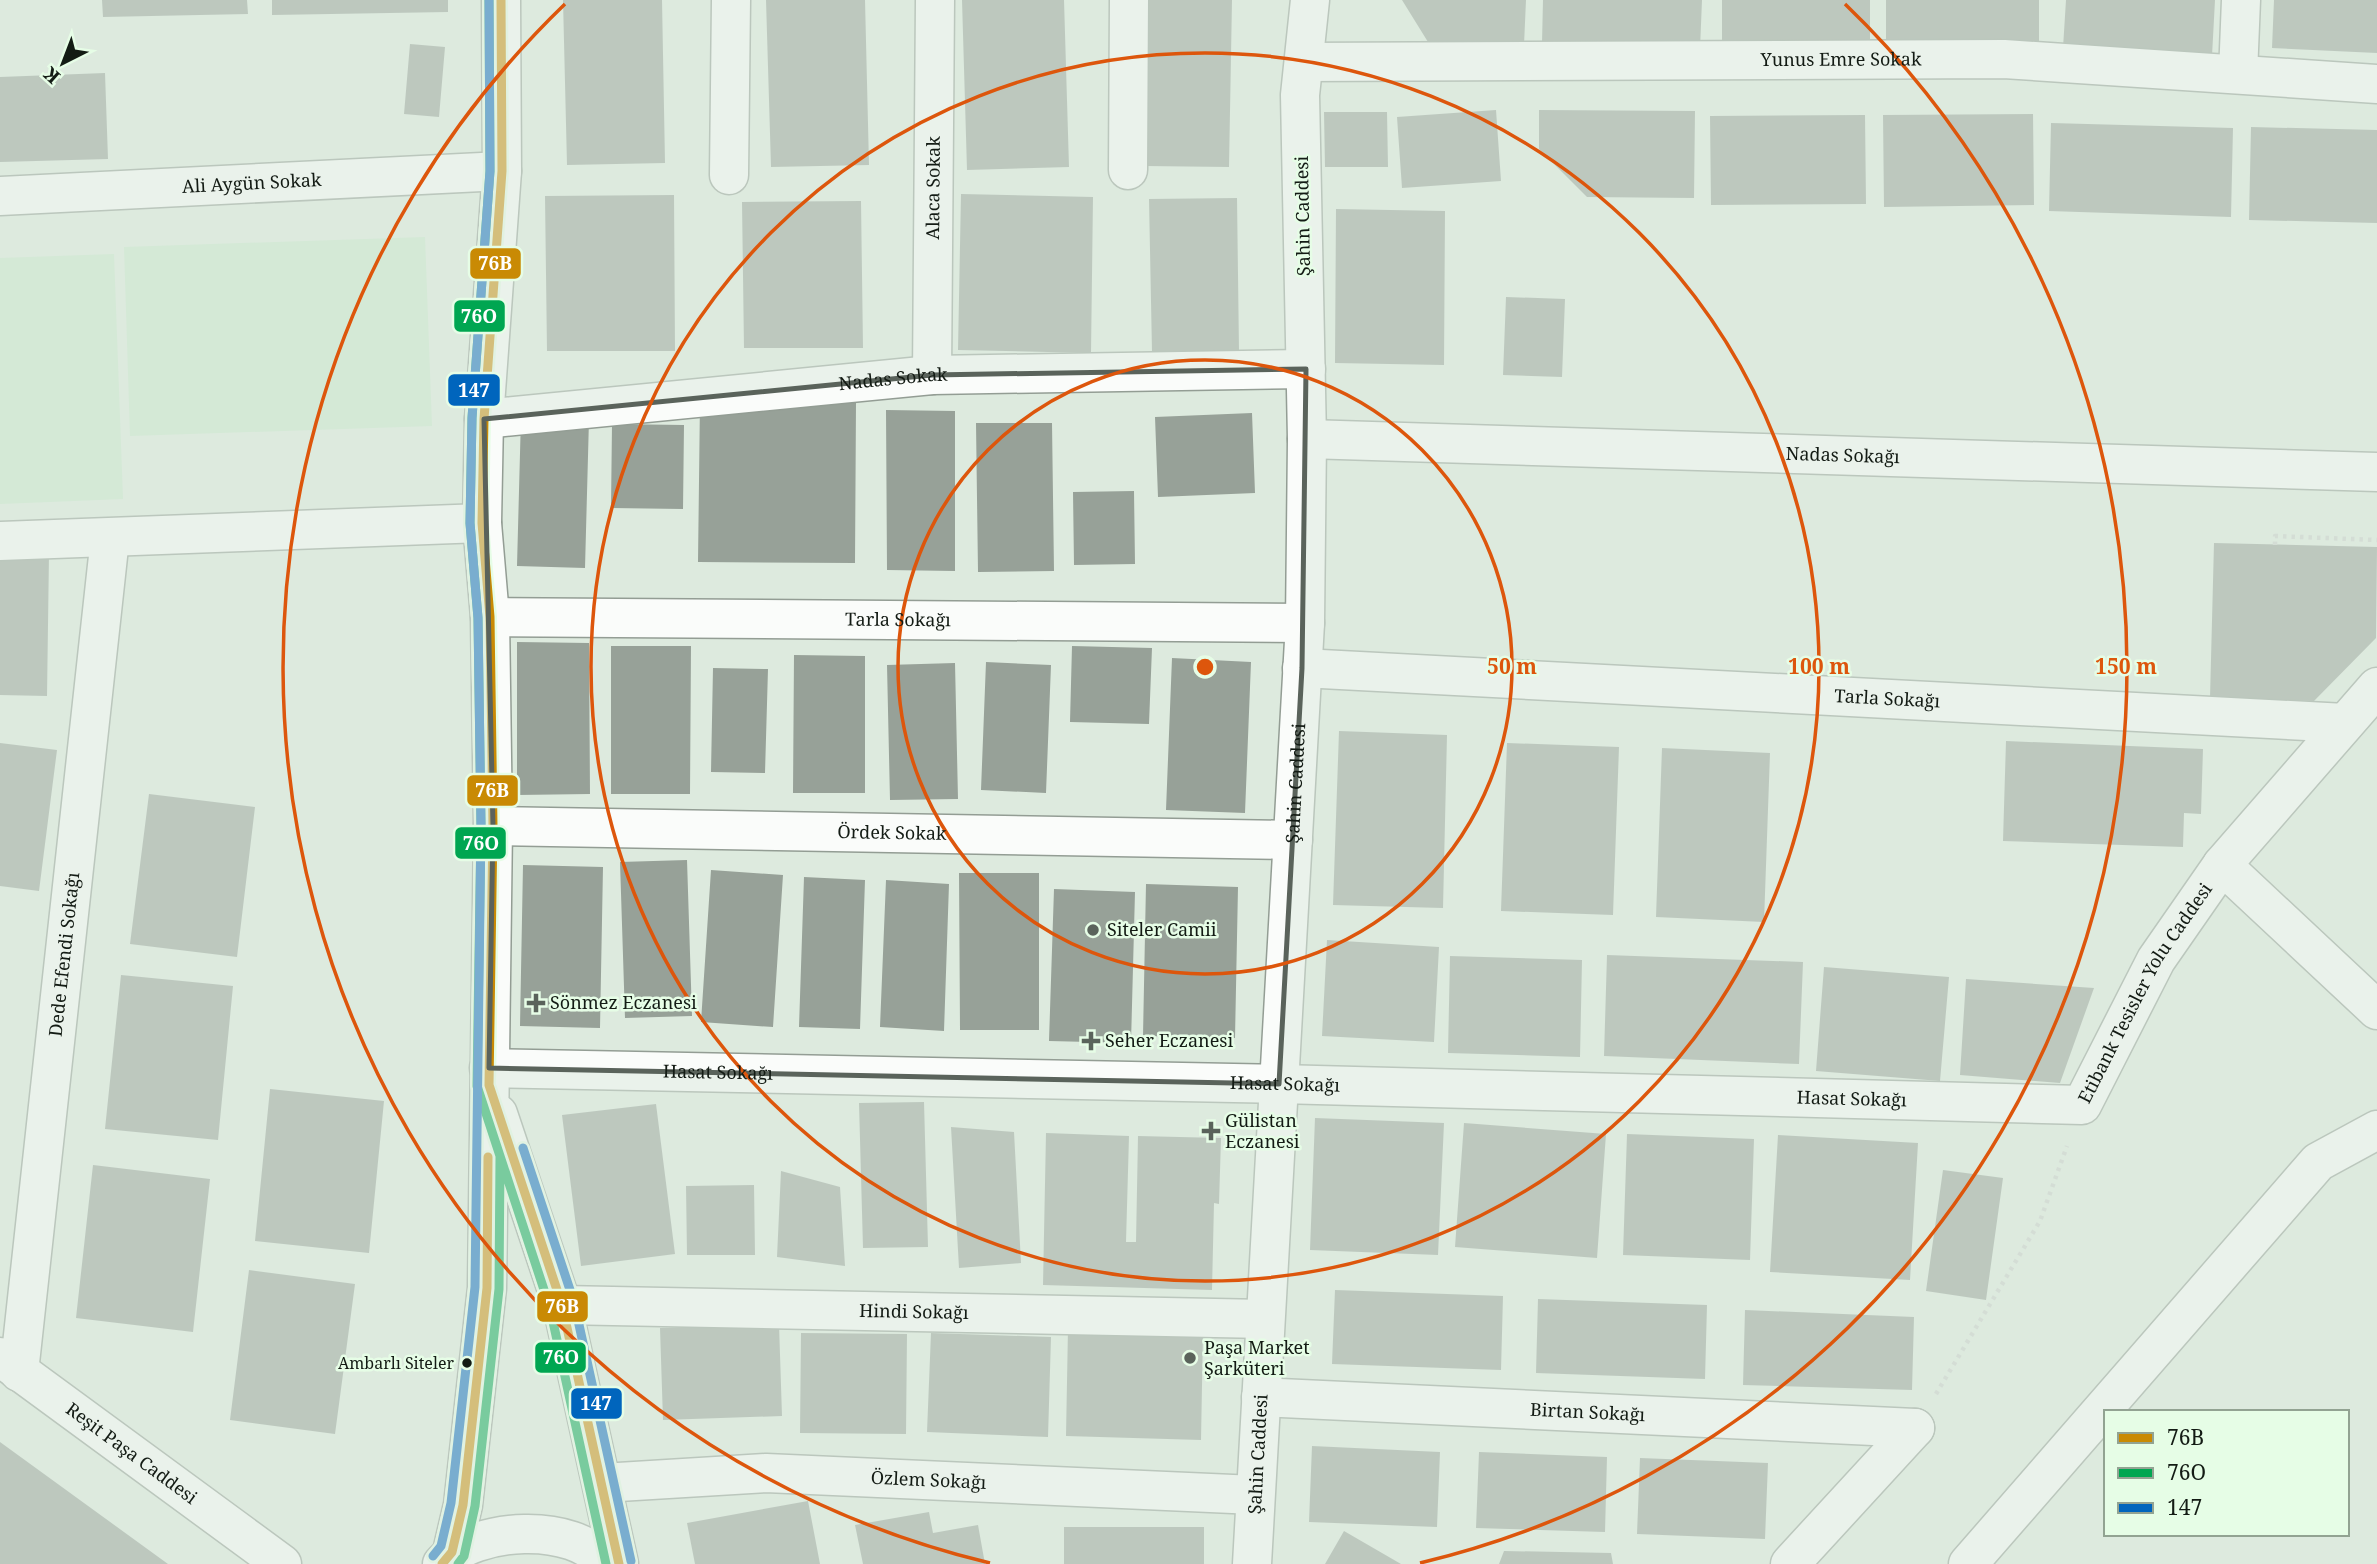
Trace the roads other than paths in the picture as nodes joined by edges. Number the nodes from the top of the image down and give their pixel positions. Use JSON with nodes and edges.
{"nodes":[{"id":1,"x":501,"y":0,"type":"edge"},
{"id":2,"x":731,"y":0,"type":"edge"},
{"id":3,"x":935,"y":0,"type":"edge"},
{"id":4,"x":1129,"y":0,"type":"edge"},
{"id":5,"x":1310,"y":0,"type":"edge"},
{"id":6,"x":2241,"y":0,"type":"edge"},
{"id":7,"x":1304,"y":62,"type":"junction"},
{"id":8,"x":2238,"y":74,"type":"junction"},
{"id":9,"x":2377,"y":85,"type":"edge"},
{"id":10,"x":1128,"y":170,"type":"dead end"},
{"id":11,"x":502,"y":171,"type":"junction"},
{"id":12,"x":729,"y":175,"type":"dead end"},
{"id":13,"x":0,"y":196,"type":"edge"},
{"id":14,"x":1306,"y":369,"type":"junction"},
{"id":15,"x":932,"y":375,"type":"junction"},
{"id":16,"x":484,"y":419,"type":"junction"},
{"id":17,"x":1307,"y":439,"type":"junction"},
{"id":18,"x":2377,"y":472,"type":"edge"},
{"id":19,"x":482,"y":523,"type":"junction"},
{"id":20,"x":110,"y":538,"type":"junction"},
{"id":21,"x":0,"y":541,"type":"edge"},
{"id":22,"x":490,"y":617,"type":"junction"},
{"id":23,"x":1305,"y":624,"type":"junction"},
{"id":24,"x":1302,"y":668,"type":"junction"},
{"id":25,"x":2377,"y":687,"type":"edge"},
{"id":26,"x":2345,"y":723,"type":"junction"},
{"id":27,"x":493,"y":827,"type":"junction"},
{"id":28,"x":1293,"y":840,"type":"junction"},
{"id":29,"x":2222,"y":864,"type":"junction"},
{"id":30,"x":2377,"y":1010,"type":"edge"},
{"id":31,"x":489,"y":1077,"type":"junction"},
{"id":32,"x":1279,"y":1084,"type":"junction"},
{"id":33,"x":2082,"y":1105,"type":"joint"},
{"id":34,"x":2377,"y":1130,"type":"edge"},
{"id":35,"x":562,"y":1305,"type":"junction"},
{"id":36,"x":1265,"y":1318,"type":"junction"},
{"id":37,"x":9,"y":1364,"type":"edge"},
{"id":38,"x":1261,"y":1397,"type":"junction"},
{"id":39,"x":602,"y":1483,"type":"junction"},
{"id":40,"x":1255,"y":1495,"type":"junction"},
{"id":41,"x":273,"y":1556,"type":"edge"},
{"id":42,"x":447,"y":1558,"type":"edge"},
{"id":43,"x":303,"y":1564,"type":"edge"},
{"id":44,"x":605,"y":1564,"type":"edge"},
{"id":45,"x":620,"y":1564,"type":"edge"},
{"id":46,"x":1252,"y":1564,"type":"edge"},
{"id":47,"x":1790,"y":1564,"type":"edge"},
{"id":48,"x":1968,"y":1564,"type":"edge"}],
"edges":[{"from":1,"to":11,"type":"street"},
{"from":2,"to":12,"type":"street"},
{"from":3,"to":15,"type":"street","name":"Alaca Sokak"},
{"from":4,"to":10,"type":"street"},
{"from":5,"to":7,"type":"street","name":"Şahin Caddesi"},
{"from":6,"to":8,"type":"street"},
{"from":7,"to":8,"type":"street","name":"Yunus Emre Sokak"},
{"from":7,"to":14,"type":"street","name":"Şahin Caddesi"},
{"from":8,"to":9,"type":"street","name":"Yunus Emre Sokak"},
{"from":11,"to":13,"type":"street","name":"Ali Aygün Sokak"},
{"from":11,"to":16,"type":"street"},
{"from":14,"to":15,"type":"street","name":"Nadas Sokak"},
{"from":14,"to":17,"type":"street","name":"Şahin Caddesi"},
{"from":15,"to":16,"type":"street","name":"Nadas Sokak"},
{"from":16,"to":19,"type":"street"},
{"from":17,"to":18,"type":"street","name":"Nadas Sokağı"},
{"from":17,"to":23,"type":"street","name":"Şahin Caddesi"},
{"from":19,"to":20,"type":"street"},
{"from":19,"to":22,"type":"street"},
{"from":20,"to":21,"type":"street"},
{"from":20,"to":37,"type":"street","name":"Dede Efendi Sokağı"},
{"from":22,"to":23,"type":"street","name":"Tarla Sokağı"},
{"from":22,"to":27,"type":"street"},
{"from":23,"to":24,"type":"street","name":"Şahin Caddesi"},
{"from":24,"to":26,"type":"street","name":"Tarla Sokağı"},
{"from":24,"to":28,"type":"street","name":"Şahin Caddesi"},
{"from":25,"to":26,"type":"street","name":"Etibank Tesisler Yolu Caddesi"},
{"from":26,"to":29,"type":"street","name":"Etibank Tesisler Yolu Caddesi"},
{"from":27,"to":28,"type":"street","name":"Ördek Sokak"},
{"from":27,"to":31,"type":"street"},
{"from":28,"to":32,"type":"street","name":"Şahin Caddesi"},
{"from":29,"to":30,"type":"street"},
{"from":29,"to":33,"type":"street","name":"Etibank Tesisler Yolu Caddesi"},
{"from":31,"to":32,"type":"street","name":"Hasat Sokağı"},
{"from":31,"to":35,"type":"street"},
{"from":31,"to":42,"type":"street"},
{"from":32,"to":33,"type":"street","name":"Hasat Sokağı"},
{"from":32,"to":36,"type":"street","name":"Şahin Caddesi"},
{"from":34,"to":48,"type":"street"},
{"from":35,"to":36,"type":"street","name":"Hindi Sokağı"},
{"from":35,"to":39,"type":"street"},
{"from":36,"to":38,"type":"street","name":"Şahin Caddesi"},
{"from":37,"to":41,"type":"street","name":"Reşit Paşa Caddesi"},
{"from":38,"to":40,"type":"street","name":"Şahin Caddesi"},
{"from":38,"to":47,"type":"street","name":"Birtan Sokağı"},
{"from":39,"to":40,"type":"street","name":"Özlem Sokağı"},
{"from":39,"to":45,"type":"street"},
{"from":40,"to":46,"type":"street","name":"Şahin Caddesi"},
{"from":41,"to":43,"type":"street","name":"Reşit Paşa Caddesi"},
{"from":42,"to":44,"type":"street"}]}
